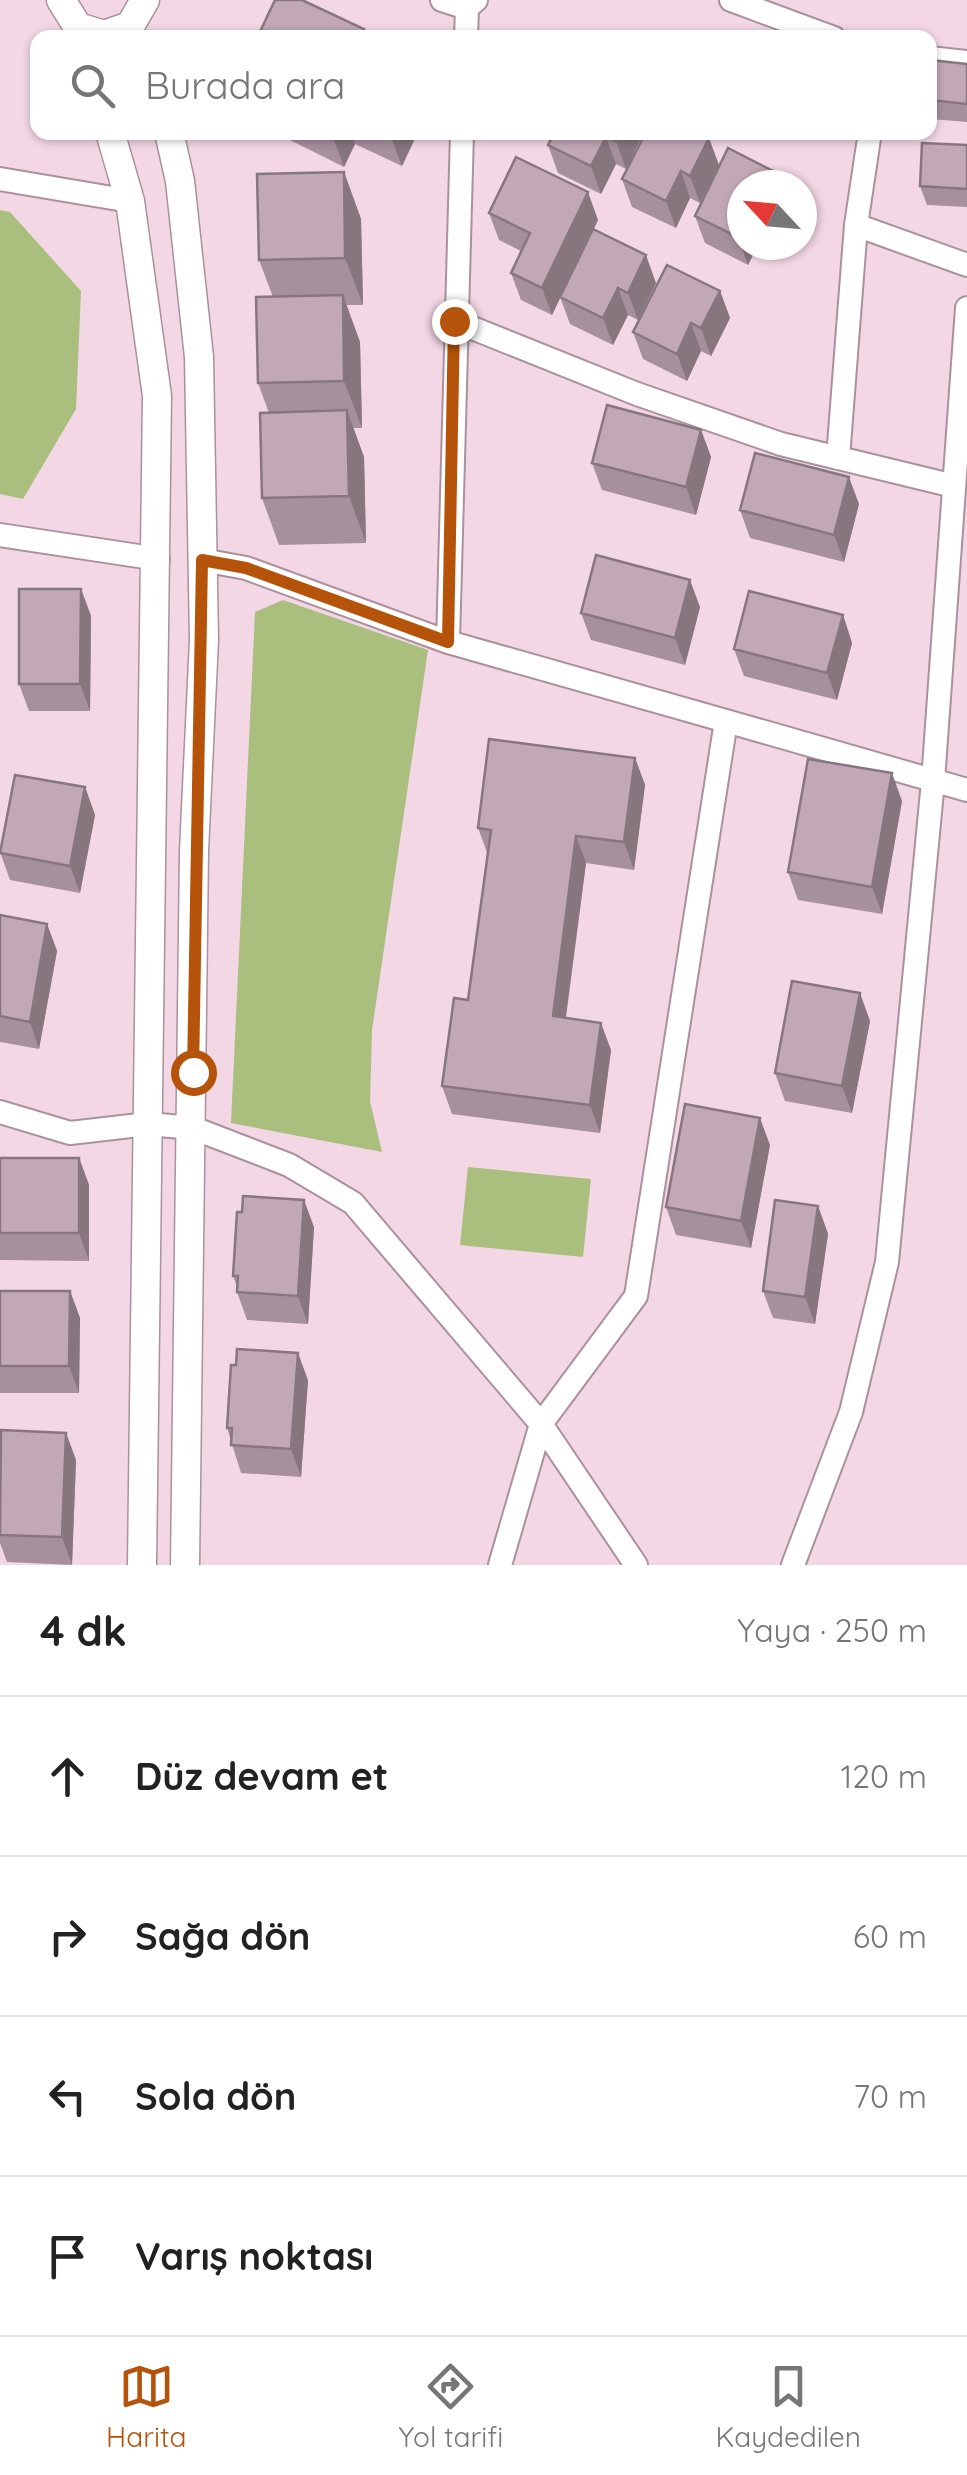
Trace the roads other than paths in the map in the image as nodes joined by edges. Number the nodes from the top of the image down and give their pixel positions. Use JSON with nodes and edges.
{"nodes":[{"id":1,"x":62,"y":0,"type":"edge"},
{"id":2,"x":442,"y":0,"type":"edge"},
{"id":3,"x":731,"y":0,"type":"edge"},
{"id":4,"x":471,"y":4,"type":"edge"},
{"id":5,"x":144,"y":11,"type":"edge"},
{"id":6,"x":79,"y":30,"type":"edge"},
{"id":7,"x":122,"y":30,"type":"edge"},
{"id":8,"x":467,"y":30,"type":"edge"},
{"id":9,"x":812,"y":30,"type":"edge"},
{"id":10,"x":937,"y":59,"type":"edge"},
{"id":11,"x":967,"y":62,"type":"edge"},
{"id":12,"x":112,"y":140,"type":"edge"},
{"id":13,"x":172,"y":140,"type":"edge"},
{"id":14,"x":462,"y":140,"type":"edge"},
{"id":15,"x":869,"y":140,"type":"edge"},
{"id":16,"x":0,"y":178,"type":"edge"},
{"id":17,"x":130,"y":201,"type":"junction"},
{"id":18,"x":856,"y":226,"type":"junction"},
{"id":19,"x":967,"y":265,"type":"edge"},
{"id":20,"x":967,"y":308,"type":"edge"},
{"id":21,"x":454,"y":321,"type":"junction"},
{"id":22,"x":838,"y":458,"type":"junction"},
{"id":23,"x":954,"y":486,"type":"junction"},
{"id":24,"x":0,"y":534,"type":"edge"},
{"id":25,"x":158,"y":559,"type":"junction"},
{"id":26,"x":202,"y":560,"type":"junction"},
{"id":27,"x":448,"y":642,"type":"junction"},
{"id":28,"x":726,"y":721,"type":"junction"},
{"id":29,"x":933,"y":780,"type":"junction"},
{"id":30,"x":967,"y":790,"type":"edge"},
{"id":31,"x":0,"y":1112,"type":"edge"},
{"id":32,"x":148,"y":1124,"type":"junction"},
{"id":33,"x":193,"y":1128,"type":"junction"},
{"id":34,"x":541,"y":1424,"type":"junction"},
{"id":35,"x":142,"y":1565,"type":"edge"},
{"id":36,"x":185,"y":1565,"type":"edge"},
{"id":37,"x":500,"y":1565,"type":"edge"},
{"id":38,"x":636,"y":1565,"type":"edge"},
{"id":39,"x":793,"y":1565,"type":"edge"}],
"edges":[{"from":1,"to":6,"type":"street"},
{"from":2,"to":4,"type":"street"},
{"from":3,"to":9,"type":"street"},
{"from":4,"to":8,"type":"street"},
{"from":5,"to":7,"type":"street"},
{"from":10,"to":11,"type":"street"},
{"from":12,"to":17,"type":"street"},
{"from":13,"to":26,"type":"street"},
{"from":14,"to":21,"type":"street"},
{"from":15,"to":18,"type":"street"},
{"from":16,"to":17,"type":"street"},
{"from":17,"to":25,"type":"street"},
{"from":18,"to":19,"type":"street"},
{"from":18,"to":22,"type":"street"},
{"from":20,"to":23,"type":"street"},
{"from":21,"to":22,"type":"street"},
{"from":21,"to":27,"type":"street"},
{"from":22,"to":23,"type":"street"},
{"from":23,"to":29,"type":"street"},
{"from":24,"to":25,"type":"street"},
{"from":25,"to":32,"type":"street"},
{"from":26,"to":27,"type":"street"},
{"from":26,"to":33,"type":"street"},
{"from":27,"to":28,"type":"street"},
{"from":28,"to":29,"type":"street"},
{"from":28,"to":34,"type":"street"},
{"from":29,"to":30,"type":"street"},
{"from":29,"to":39,"type":"street"},
{"from":31,"to":32,"type":"street"},
{"from":32,"to":33,"type":"street"},
{"from":32,"to":35,"type":"street"},
{"from":33,"to":34,"type":"street"},
{"from":33,"to":36,"type":"street"},
{"from":34,"to":37,"type":"street"},
{"from":34,"to":38,"type":"street"}]}
